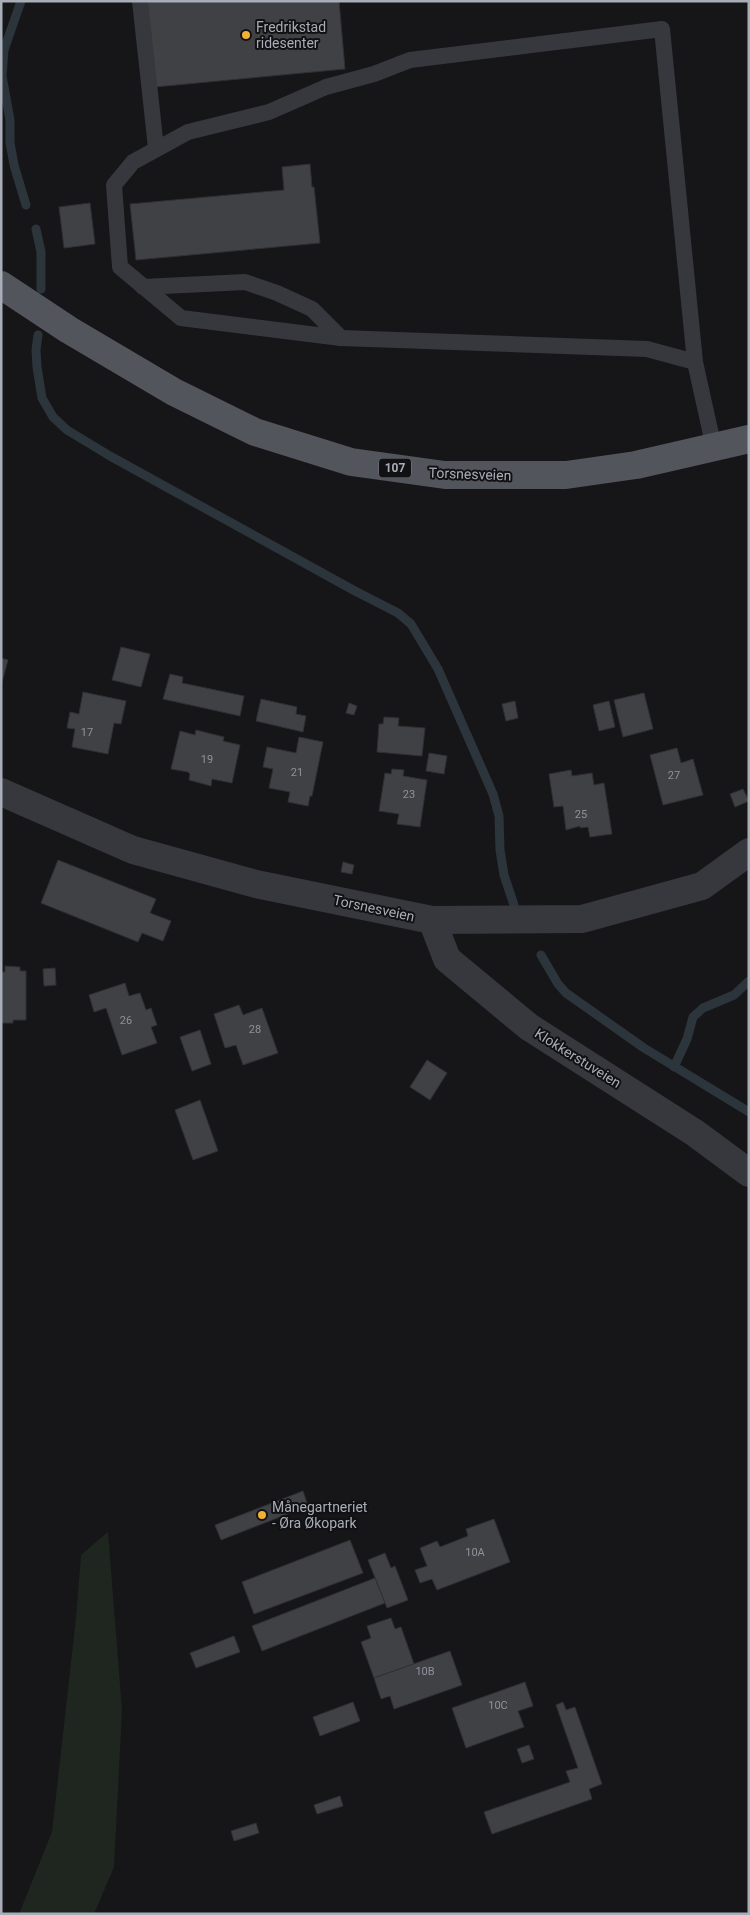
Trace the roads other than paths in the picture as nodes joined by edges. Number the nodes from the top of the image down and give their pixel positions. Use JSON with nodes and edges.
{"nodes":[{"id":1,"x":140,"y":1,"type":"edge"},
{"id":2,"x":156,"y":148,"type":"junction"},
{"id":3,"x":143,"y":287,"type":"junction"},
{"id":4,"x":5,"y":288,"type":"edge"},
{"id":5,"x":341,"y":338,"type":"junction"},
{"id":6,"x":695,"y":362,"type":"junction"},
{"id":7,"x":749,"y":438,"type":"edge"},
{"id":8,"x":714,"y":448,"type":"junction"},
{"id":9,"x":1,"y":792,"type":"edge"},
{"id":10,"x":749,"y":852,"type":"edge"},
{"id":11,"x":432,"y":920,"type":"junction"},
{"id":12,"x":749,"y":1173,"type":"edge"}],
"edges":[{"from":1,"to":2,"type":"lane"},
{"from":2,"to":3,"type":"lane"},
{"from":2,"to":6,"type":"lane"},
{"from":3,"to":5,"type":"lane"},
{"from":3,"to":5,"type":"lane"},
{"from":4,"to":8,"type":"main road","name":"Torsnesveien","number":"107"},
{"from":5,"to":6,"type":"lane"},
{"from":6,"to":8,"type":"lane"},
{"from":7,"to":8,"type":"main road","name":"Torsnesveien","number":"107"},
{"from":9,"to":11,"type":"street","name":"Torsnesveien"},
{"from":10,"to":11,"type":"street","name":"Torsnesveien"},
{"from":11,"to":12,"type":"street","name":"Klokkerstuveien"}]}
